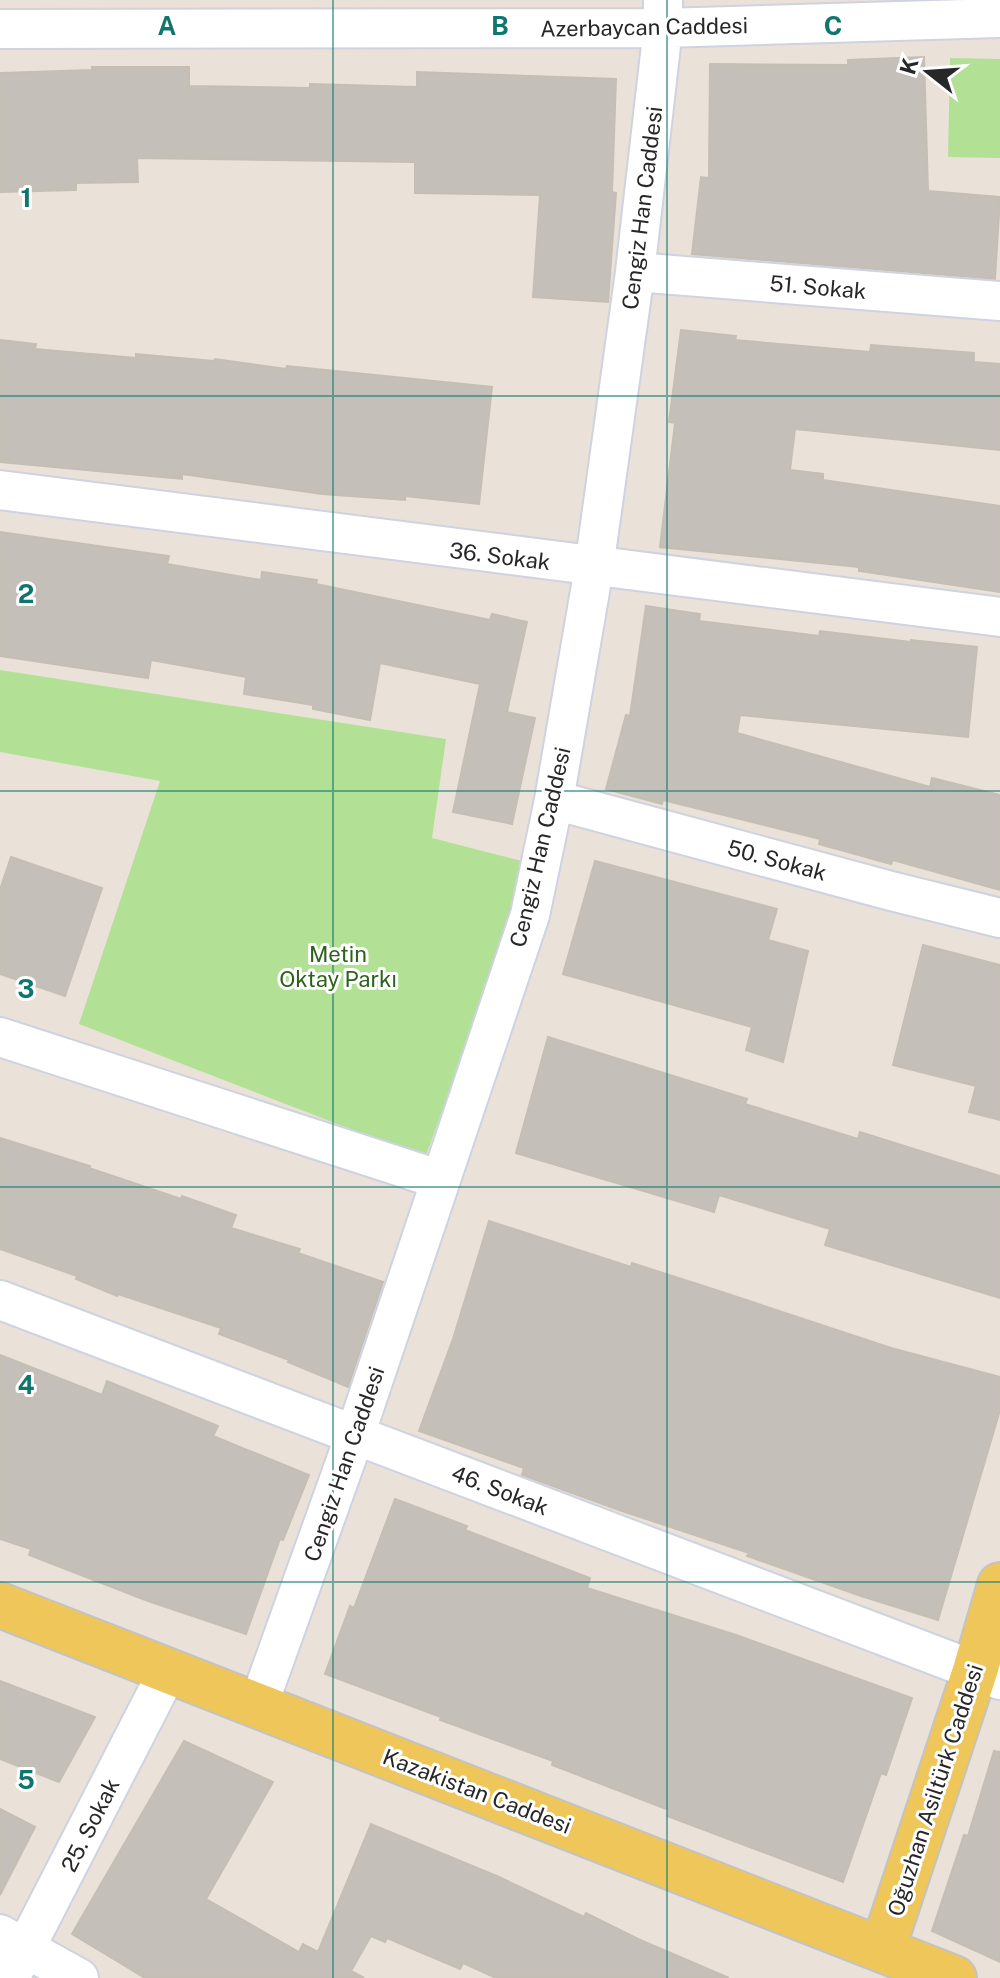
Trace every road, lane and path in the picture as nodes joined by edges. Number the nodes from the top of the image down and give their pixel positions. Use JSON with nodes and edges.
{"nodes":[{"id":1,"x":663,"y":14,"type":"edge"},
{"id":2,"x":1000,"y":18,"type":"edge"},
{"id":3,"x":0,"y":29,"type":"edge"},
{"id":4,"x":635,"y":272,"type":"junction"},
{"id":5,"x":1000,"y":301,"type":"edge"},
{"id":6,"x":0,"y":490,"type":"edge"},
{"id":7,"x":594,"y":568,"type":"junction"},
{"id":8,"x":1000,"y":617,"type":"edge"},
{"id":9,"x":554,"y":800,"type":"junction"},
{"id":10,"x":1000,"y":918,"type":"edge"},
{"id":11,"x":0,"y":1037,"type":"edge"},
{"id":12,"x":441,"y":1180,"type":"junction"},
{"id":13,"x":0,"y":1300,"type":"edge"},
{"id":14,"x":355,"y":1435,"type":"junction"},
{"id":15,"x":1000,"y":1585,"type":"edge"},
{"id":16,"x":0,"y":1605,"type":"edge"},
{"id":17,"x":168,"y":1671,"type":"junction"},
{"id":18,"x":987,"y":1676,"type":"edge"},
{"id":19,"x":258,"y":1706,"type":"junction"},
{"id":20,"x":883,"y":1948,"type":"junction"},
{"id":21,"x":13,"y":1954,"type":"edge"},
{"id":22,"x":79,"y":1978,"type":"edge"},
{"id":23,"x":954,"y":1978,"type":"edge"}],
"edges":[{"from":1,"to":2,"type":"street","name":"Azerbaycan Caddesi"},
{"from":1,"to":3,"type":"street","name":"Azerbaycan Caddesi"},
{"from":1,"to":4,"type":"street","name":"Cengiz Han Caddesi"},
{"from":4,"to":5,"type":"street","name":"51. Sokak"},
{"from":4,"to":7,"type":"street","name":"Cengiz Han Caddesi"},
{"from":6,"to":7,"type":"street","name":"36. Sokak"},
{"from":7,"to":8,"type":"street","name":"36. Sokak"},
{"from":7,"to":9,"type":"street","name":"Cengiz Han Caddesi"},
{"from":9,"to":10,"type":"street","name":"50. Sokak"},
{"from":9,"to":12,"type":"street","name":"Cengiz Han Caddesi"},
{"from":11,"to":12,"type":"street"},
{"from":12,"to":14,"type":"street","name":"Cengiz Han Caddesi"},
{"from":13,"to":14,"type":"street","name":"46. Sokak"},
{"from":14,"to":18,"type":"street","name":"46. Sokak"},
{"from":14,"to":19,"type":"street","name":"Cengiz Han Caddesi"},
{"from":15,"to":18,"type":"main road","name":"Oğuzhan Asiltürk Caddesi"},
{"from":16,"to":17,"type":"main road","name":"Kazakistan Caddesi"},
{"from":17,"to":19,"type":"main road","name":"Kazakistan Caddesi"},
{"from":17,"to":21,"type":"street","name":"25. Sokak"},
{"from":18,"to":20,"type":"main road","name":"Oğuzhan Asiltürk Caddesi"},
{"from":19,"to":20,"type":"main road","name":"Kazakistan Caddesi"},
{"from":20,"to":23,"type":"main road","name":"Kazakistan Caddesi"},
{"from":21,"to":22,"type":"street"}]}
